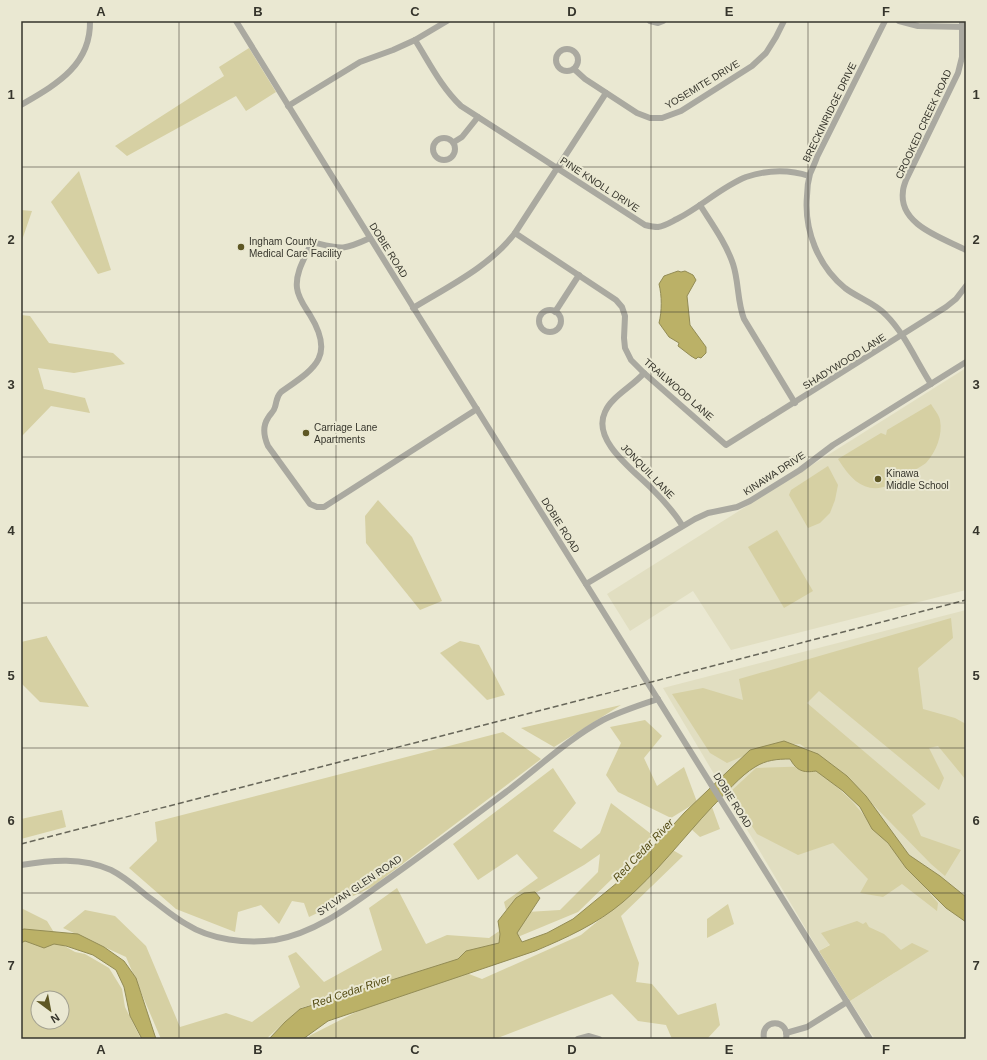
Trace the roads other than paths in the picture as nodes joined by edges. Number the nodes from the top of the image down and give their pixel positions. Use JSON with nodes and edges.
{"nodes":[{"id":1,"x":90,"y":21,"type":"edge"},
{"id":2,"x":236,"y":21,"type":"edge"},
{"id":3,"x":447,"y":21,"type":"edge"},
{"id":4,"x":650,"y":21,"type":"edge"},
{"id":5,"x":663,"y":21,"type":"edge"},
{"id":6,"x":784,"y":21,"type":"edge"},
{"id":7,"x":885,"y":21,"type":"edge"},
{"id":8,"x":900,"y":21,"type":"edge"},
{"id":9,"x":963,"y":25,"type":"edge"},
{"id":10,"x":415,"y":40,"type":"junction"},
{"id":11,"x":574,"y":70,"type":"dead end"},
{"id":12,"x":606,"y":93,"type":"junction"},
{"id":13,"x":21,"y":105,"type":"edge"},
{"id":14,"x":288,"y":106,"type":"junction"},
{"id":15,"x":478,"y":117,"type":"junction"},
{"id":16,"x":454,"y":142,"type":"dead end"},
{"id":17,"x":557,"y":168,"type":"junction"},
{"id":18,"x":809,"y":176,"type":"junction"},
{"id":19,"x":700,"y":206,"type":"junction"},
{"id":20,"x":516,"y":233,"type":"junction"},
{"id":21,"x":370,"y":238,"type":"junction"},
{"id":22,"x":966,"y":250,"type":"edge"},
{"id":23,"x":579,"y":275,"type":"junction"},
{"id":24,"x":966,"y":286,"type":"edge"},
{"id":25,"x":413,"y":308,"type":"junction"},
{"id":26,"x":556,"y":312,"type":"dead end"},
{"id":27,"x":902,"y":336,"type":"junction"},
{"id":28,"x":966,"y":362,"type":"edge"},
{"id":29,"x":644,"y":374,"type":"junction"},
{"id":30,"x":932,"y":384,"type":"junction"},
{"id":31,"x":795,"y":403,"type":"junction"},
{"id":32,"x":477,"y":409,"type":"junction"},
{"id":33,"x":726,"y":445,"type":"joint"},
{"id":34,"x":682,"y":525,"type":"junction"},
{"id":35,"x":586,"y":584,"type":"junction"},
{"id":36,"x":658,"y":699,"type":"junction"},
{"id":37,"x":21,"y":865,"type":"edge"},
{"id":38,"x":847,"y":1002,"type":"junction"},
{"id":39,"x":786,"y":1036,"type":"edge"},
{"id":40,"x":578,"y":1039,"type":"edge"},
{"id":41,"x":599,"y":1039,"type":"edge"},
{"id":42,"x":764,"y":1039,"type":"edge"},
{"id":43,"x":870,"y":1039,"type":"edge"}],
"edges":[{"from":1,"to":13,"type":"street"},
{"from":2,"to":14,"type":"street","name":"DOBIE ROAD"},
{"from":3,"to":10,"type":"street"},
{"from":4,"to":5,"type":"street"},
{"from":6,"to":12,"type":"street","name":"YOSEMITE DRIVE"},
{"from":7,"to":18,"type":"street","name":"BRECKINRIDGE DRIVE"},
{"from":8,"to":9,"type":"street"},
{"from":9,"to":22,"type":"street","name":"CROOKED CREEK ROAD"},
{"from":10,"to":14,"type":"street"},
{"from":10,"to":15,"type":"street","name":"PINE KNOLL DRIVE"},
{"from":11,"to":12,"type":"street","name":"YOSEMITE DRIVE"},
{"from":12,"to":17,"type":"street"},
{"from":14,"to":21,"type":"street","name":"DOBIE ROAD"},
{"from":15,"to":16,"type":"street"},
{"from":15,"to":17,"type":"street","name":"PINE KNOLL DRIVE"},
{"from":17,"to":19,"type":"street","name":"PINE KNOLL DRIVE"},
{"from":17,"to":20,"type":"street"},
{"from":18,"to":19,"type":"street","name":"PINE KNOLL DRIVE"},
{"from":18,"to":27,"type":"street","name":"BRECKINRIDGE DRIVE"},
{"from":19,"to":31,"type":"street"},
{"from":20,"to":23,"type":"street","name":"TRAILWOOD LANE"},
{"from":20,"to":25,"type":"street"},
{"from":21,"to":25,"type":"street","name":"DOBIE ROAD"},
{"from":21,"to":32,"type":"street"},
{"from":23,"to":26,"type":"street"},
{"from":23,"to":29,"type":"street","name":"TRAILWOOD LANE"},
{"from":24,"to":27,"type":"street","name":"SHADYWOOD LANE"},
{"from":25,"to":32,"type":"street","name":"DOBIE ROAD"},
{"from":27,"to":30,"type":"street","name":"BRECKINRIDGE DRIVE"},
{"from":27,"to":31,"type":"street","name":"SHADYWOOD LANE"},
{"from":28,"to":30,"type":"street","name":"KINAWA DRIVE"},
{"from":29,"to":33,"type":"street","name":"TRAILWOOD LANE"},
{"from":29,"to":34,"type":"street","name":"JONQUIL LANE"},
{"from":30,"to":34,"type":"street","name":"KINAWA DRIVE"},
{"from":31,"to":33,"type":"street","name":"SHADYWOOD LANE"},
{"from":32,"to":35,"type":"street","name":"DOBIE ROAD"},
{"from":34,"to":35,"type":"street","name":"KINAWA DRIVE"},
{"from":35,"to":36,"type":"street","name":"DOBIE ROAD"},
{"from":36,"to":37,"type":"street","name":"SYLVAN GLEN ROAD"},
{"from":36,"to":38,"type":"street","name":"DOBIE ROAD"},
{"from":38,"to":39,"type":"street"},
{"from":38,"to":43,"type":"street","name":"DOBIE ROAD"},
{"from":39,"to":42,"type":"street"},
{"from":40,"to":41,"type":"street"}]}
